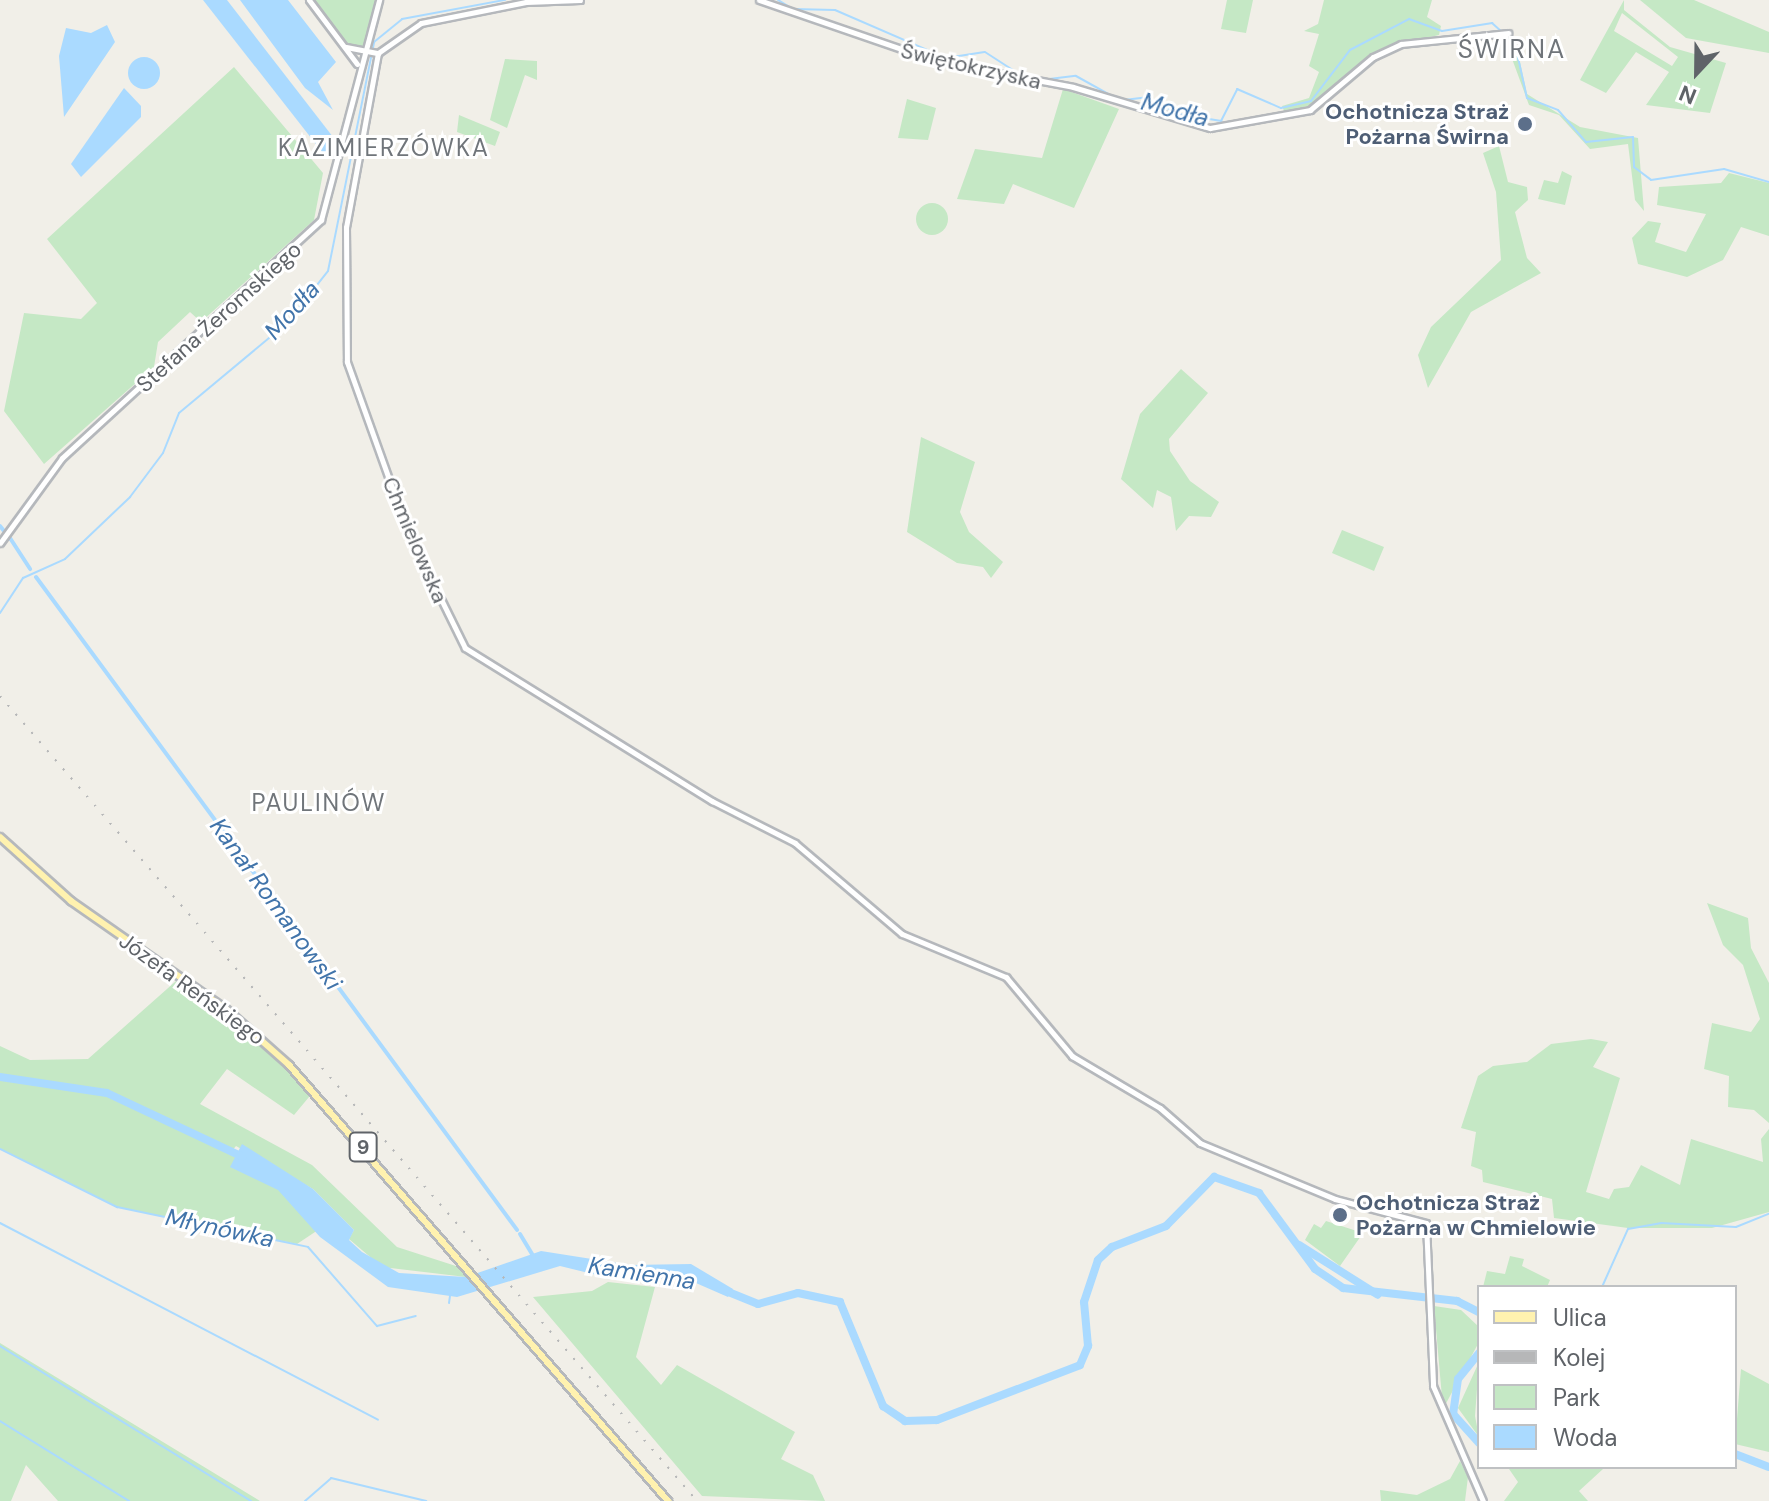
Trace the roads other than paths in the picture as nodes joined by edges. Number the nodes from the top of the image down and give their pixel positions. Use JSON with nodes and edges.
{"nodes":[{"id":1,"x":309,"y":0,"type":"edge"},
{"id":2,"x":379,"y":0,"type":"edge"},
{"id":3,"x":580,"y":0,"type":"edge"},
{"id":4,"x":759,"y":0,"type":"edge"},
{"id":5,"x":1505,"y":33,"type":"dead end"},
{"id":6,"x":345,"y":47,"type":"junction"},
{"id":7,"x":369,"y":52,"type":"junction"},
{"id":8,"x":358,"y":65,"type":"junction"},
{"id":9,"x":0,"y":542,"type":"edge"},
{"id":10,"x":0,"y":837,"type":"edge"},
{"id":11,"x":668,"y":1501,"type":"edge"},
{"id":12,"x":1483,"y":1501,"type":"edge"}],
"edges":[{"from":1,"to":6,"type":"street"},
{"from":2,"to":7,"type":"street"},
{"from":3,"to":7,"type":"street"},
{"from":4,"to":5,"type":"street","name":"Świętokrzyska"},
{"from":6,"to":7,"type":"street"},
{"from":6,"to":8,"type":"street"},
{"from":7,"to":8,"type":"street","name":"Stefana Żeromskiego"},
{"from":7,"to":12,"type":"street","name":"Chmielowska"},
{"from":8,"to":9,"type":"street","name":"Stefana Żeromskiego"},
{"from":10,"to":11,"type":"main road","name":"Józefa Reńskiego","number":"9"}]}
